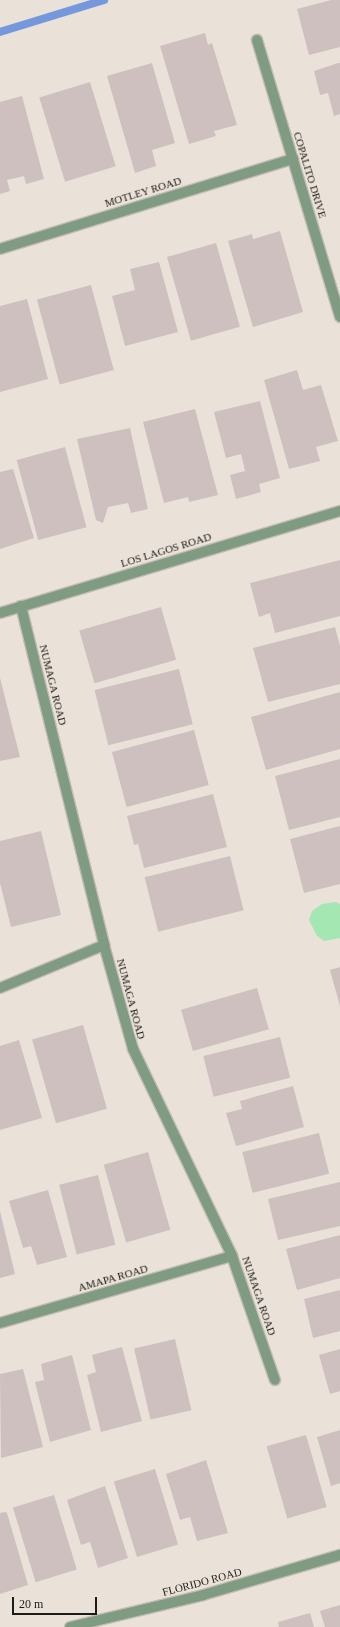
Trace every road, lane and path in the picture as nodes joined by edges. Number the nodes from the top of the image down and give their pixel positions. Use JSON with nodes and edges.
{"nodes":[{"id":1,"x":258,"y":40,"type":"dead end"},
{"id":2,"x":293,"y":159,"type":"junction"},
{"id":3,"x":0,"y":249,"type":"edge"},
{"id":4,"x":340,"y":318,"type":"edge"},
{"id":5,"x":340,"y":511,"type":"edge"},
{"id":6,"x":21,"y":606,"type":"junction"},
{"id":7,"x":0,"y":613,"type":"edge"},
{"id":8,"x":104,"y":945,"type":"junction"},
{"id":9,"x":0,"y":988,"type":"edge"},
{"id":10,"x":232,"y":1256,"type":"junction"},
{"id":11,"x":0,"y":1323,"type":"edge"},
{"id":12,"x":276,"y":1380,"type":"dead end"},
{"id":13,"x":340,"y":1555,"type":"edge"},
{"id":14,"x":70,"y":1627,"type":"edge"}],
"edges":[{"from":1,"to":2,"type":"street","name":"COPALITO DRIVE"},
{"from":2,"to":3,"type":"street","name":"MOTLEY ROAD"},
{"from":2,"to":4,"type":"street","name":"COPALITO DRIVE"},
{"from":5,"to":6,"type":"street","name":"LOS LAGOS ROAD"},
{"from":6,"to":7,"type":"street","name":"LOS LAGOS ROAD"},
{"from":6,"to":8,"type":"street","name":"NUMAGA ROAD"},
{"from":8,"to":9,"type":"street"},
{"from":8,"to":10,"type":"street","name":"NUMAGA ROAD"},
{"from":10,"to":11,"type":"street","name":"AMAPA ROAD"},
{"from":10,"to":12,"type":"street","name":"NUMAGA ROAD"},
{"from":13,"to":14,"type":"street","name":"FLORIDO ROAD"}]}
